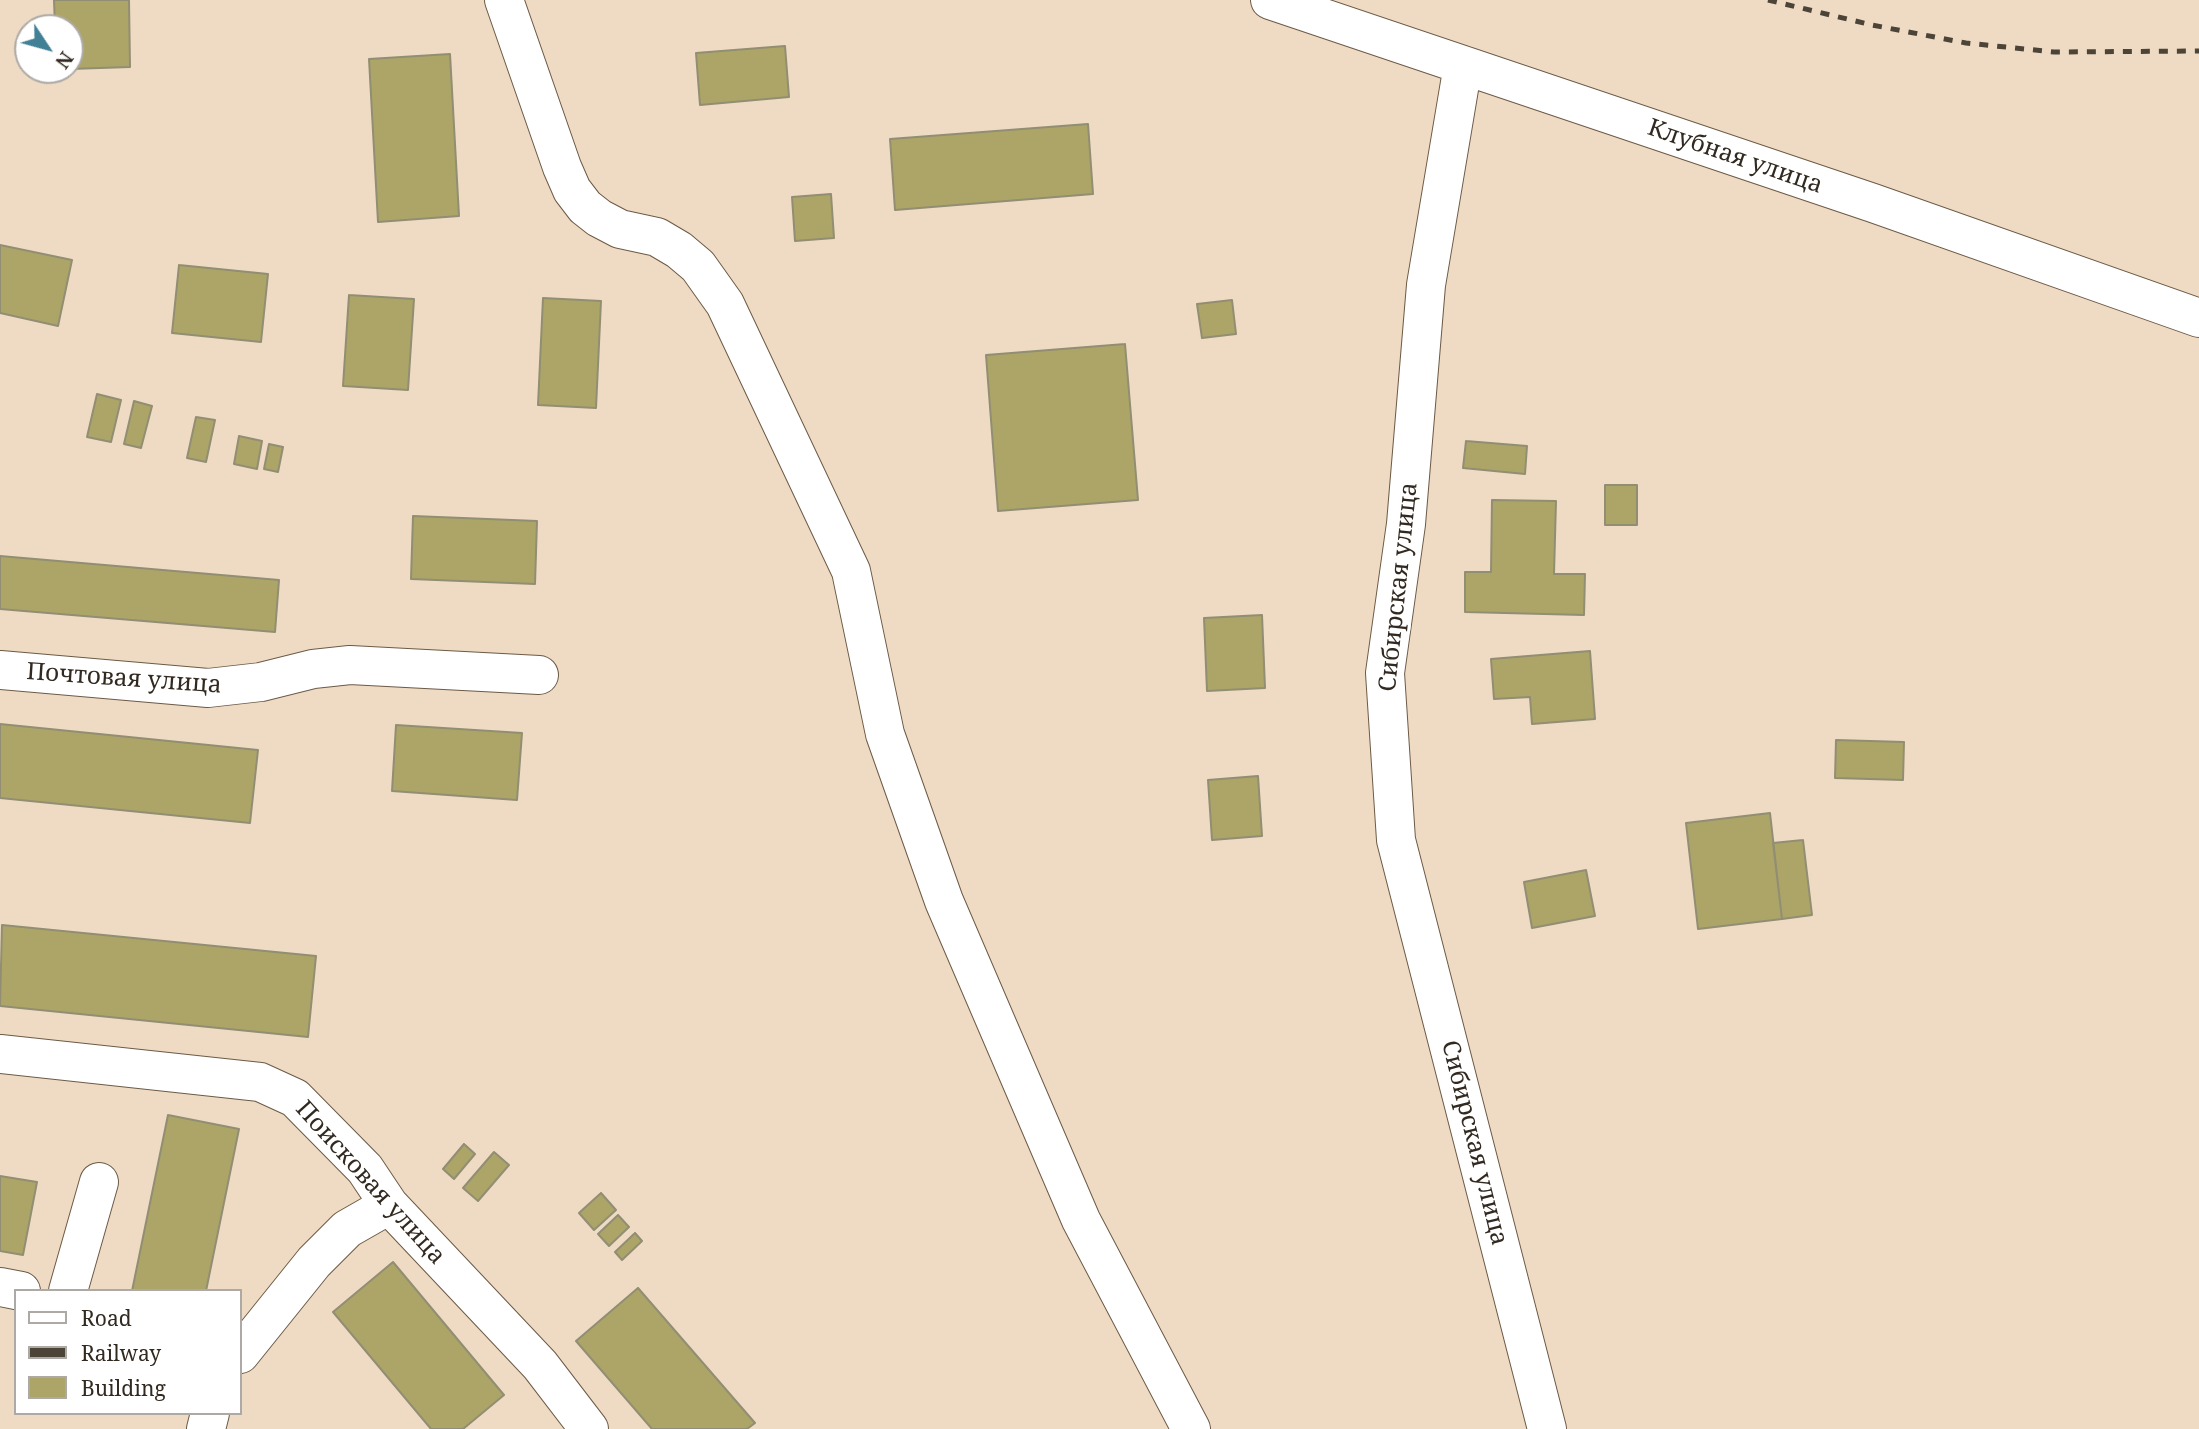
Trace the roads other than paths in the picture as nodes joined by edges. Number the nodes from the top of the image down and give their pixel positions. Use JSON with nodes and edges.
{"nodes":[{"id":1,"x":503,"y":0,"type":"edge"},
{"id":2,"x":1270,"y":0,"type":"edge"},
{"id":3,"x":1463,"y":65,"type":"junction"},
{"id":4,"x":2199,"y":318,"type":"edge"},
{"id":5,"x":0,"y":670,"type":"edge"},
{"id":6,"x":539,"y":675,"type":"dead end"},
{"id":7,"x":0,"y":1054,"type":"edge"},
{"id":8,"x":99,"y":1182,"type":"dead end"},
{"id":9,"x":389,"y":1205,"type":"junction"},
{"id":10,"x":69,"y":1289,"type":"edge"},
{"id":11,"x":242,"y":1352,"type":"edge"},
{"id":12,"x":589,"y":1429,"type":"edge"},
{"id":13,"x":1191,"y":1429,"type":"edge"},
{"id":14,"x":1547,"y":1429,"type":"edge"}],
"edges":[{"from":1,"to":13,"type":"street"},
{"from":2,"to":3,"type":"street","name":"Клубная улица"},
{"from":3,"to":4,"type":"street","name":"Клубная улица"},
{"from":3,"to":14,"type":"street","name":"Сибирская улица"},
{"from":5,"to":6,"type":"street","name":"Почтовая улица"},
{"from":7,"to":9,"type":"street","name":"Поисковая улица"},
{"from":8,"to":10,"type":"street"},
{"from":9,"to":11,"type":"street"},
{"from":9,"to":12,"type":"street","name":"Поисковая улица"}]}
